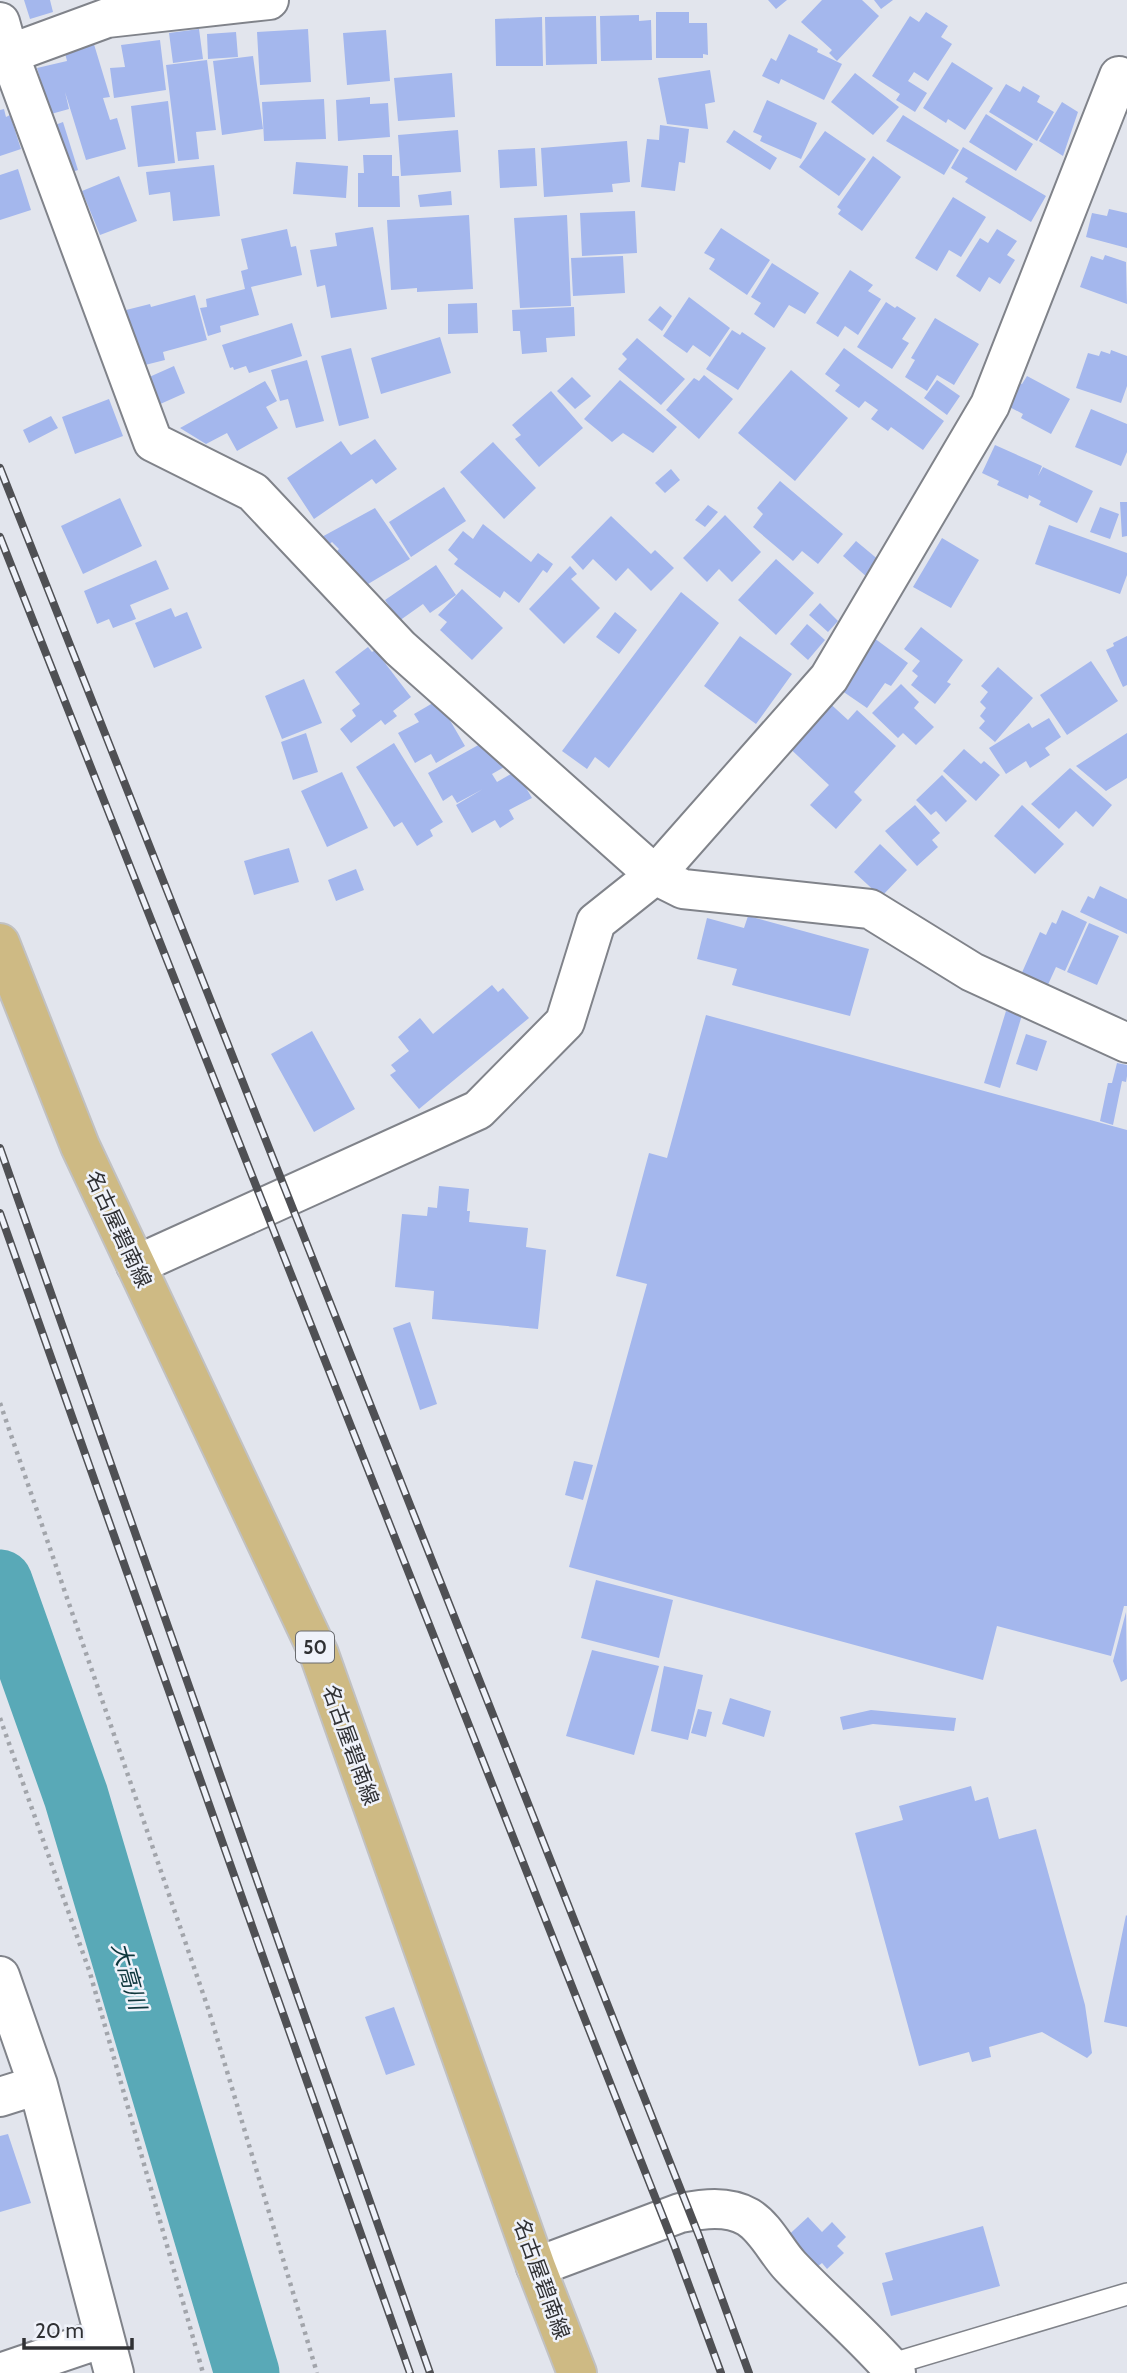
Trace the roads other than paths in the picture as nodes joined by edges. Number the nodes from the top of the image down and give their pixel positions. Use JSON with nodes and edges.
{"nodes":[{"id":1,"x":269,"y":0,"type":"edge"},
{"id":2,"x":290,"y":0,"type":"edge"},
{"id":3,"x":5,"y":38,"type":"edge"},
{"id":4,"x":1119,"y":76,"type":"dead end"},
{"id":5,"x":655,"y":875,"type":"junction"},
{"id":6,"x":0,"y":943,"type":"edge"},
{"id":7,"x":1127,"y":1043,"type":"edge"},
{"id":8,"x":136,"y":1265,"type":"junction"},
{"id":9,"x":0,"y":1976,"type":"edge"},
{"id":10,"x":38,"y":2085,"type":"junction"},
{"id":11,"x":0,"y":2097,"type":"edge"},
{"id":12,"x":536,"y":2267,"type":"junction"},
{"id":13,"x":1127,"y":2294,"type":"edge"},
{"id":14,"x":108,"y":2356,"type":"edge"},
{"id":15,"x":893,"y":2369,"type":"edge"},
{"id":16,"x":0,"y":2373,"type":"edge"},
{"id":17,"x":577,"y":2373,"type":"edge"}],
"edges":[{"from":1,"to":2,"type":"street"},
{"from":1,"to":3,"type":"street"},
{"from":3,"to":5,"type":"street"},
{"from":4,"to":5,"type":"street"},
{"from":5,"to":7,"type":"street"},
{"from":5,"to":8,"type":"street"},
{"from":6,"to":8,"type":"main road","name":"名古屋碧南線","number":"50"},
{"from":8,"to":12,"type":"main road","name":"名古屋碧南線","number":"50"},
{"from":9,"to":10,"type":"street"},
{"from":10,"to":11,"type":"street"},
{"from":10,"to":14,"type":"street"},
{"from":12,"to":15,"type":"street"},
{"from":12,"to":17,"type":"main road","name":"名古屋碧南線","number":"50"},
{"from":13,"to":15,"type":"lane"},
{"from":14,"to":16,"type":"street"}]}
